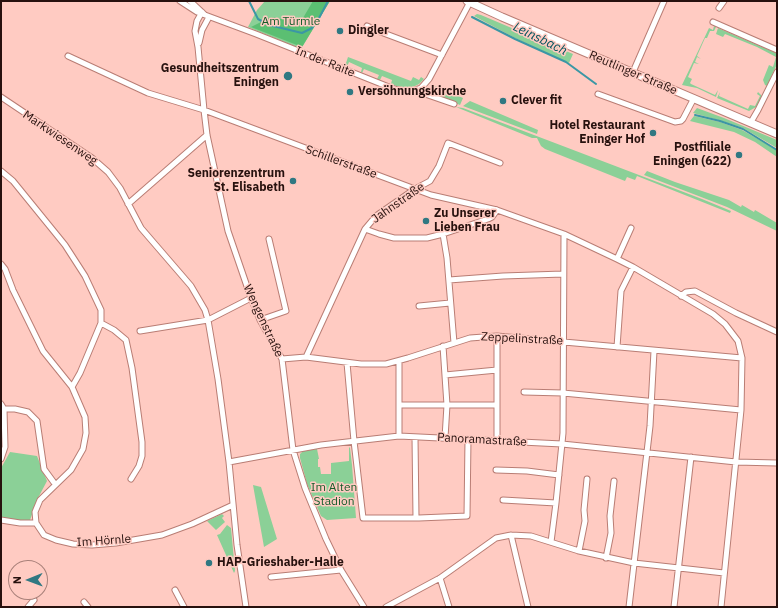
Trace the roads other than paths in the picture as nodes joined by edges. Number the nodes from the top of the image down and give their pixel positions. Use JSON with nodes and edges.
{"nodes":[{"id":1,"x":182,"y":1,"type":"edge"},
{"id":2,"x":190,"y":1,"type":"edge"},
{"id":3,"x":664,"y":1,"type":"edge"},
{"id":4,"x":724,"y":1,"type":"edge"},
{"id":5,"x":468,"y":2,"type":"edge"},
{"id":6,"x":719,"y":8,"type":"dead end"},
{"id":7,"x":204,"y":14,"type":"junction"},
{"id":8,"x":713,"y":22,"type":"dead end"},
{"id":9,"x":367,"y":26,"type":"dead end"},
{"id":10,"x":198,"y":47,"type":"junction"},
{"id":11,"x":777,"y":50,"type":"edge"},
{"id":12,"x":442,"y":55,"type":"junction"},
{"id":13,"x":68,"y":56,"type":"dead end"},
{"id":14,"x":633,"y":72,"type":"junction"},
{"id":15,"x":777,"y":72,"type":"edge"},
{"id":16,"x":421,"y":88,"type":"junction"},
{"id":17,"x":598,"y":94,"type":"dead end"},
{"id":18,"x":1,"y":97,"type":"edge"},
{"id":19,"x":694,"y":98,"type":"junction"},
{"id":20,"x":454,"y":104,"type":"dead end"},
{"id":21,"x":204,"y":110,"type":"junction"},
{"id":22,"x":751,"y":122,"type":"junction"},
{"id":23,"x":777,"y":134,"type":"edge"},
{"id":24,"x":207,"y":135,"type":"junction"},
{"id":25,"x":500,"y":163,"type":"dead end"},
{"id":26,"x":1,"y":171,"type":"edge"},
{"id":27,"x":415,"y":189,"type":"junction"},
{"id":28,"x":128,"y":204,"type":"junction"},
{"id":29,"x":497,"y":210,"type":"junction"},
{"id":30,"x":365,"y":228,"type":"junction"},
{"id":31,"x":631,"y":228,"type":"dead end"},
{"id":32,"x":443,"y":234,"type":"junction"},
{"id":33,"x":564,"y":234,"type":"junction"},
{"id":34,"x":269,"y":238,"type":"dead end"},
{"id":35,"x":617,"y":259,"type":"junction"},
{"id":36,"x":1,"y":264,"type":"edge"},
{"id":37,"x":633,"y":268,"type":"junction"},
{"id":38,"x":563,"y":274,"type":"junction"},
{"id":39,"x":449,"y":280,"type":"junction"},
{"id":40,"x":681,"y":296,"type":"junction"},
{"id":41,"x":251,"y":298,"type":"junction"},
{"id":42,"x":450,"y":304,"type":"junction"},
{"id":43,"x":420,"y":306,"type":"dead end"},
{"id":44,"x":208,"y":320,"type":"junction"},
{"id":45,"x":260,"y":320,"type":"junction"},
{"id":46,"x":101,"y":323,"type":"junction"},
{"id":47,"x":140,"y":331,"type":"dead end"},
{"id":48,"x":777,"y":332,"type":"edge"},
{"id":49,"x":497,"y":336,"type":"junction"},
{"id":50,"x":563,"y":341,"type":"junction"},
{"id":51,"x":454,"y":343,"type":"junction"},
{"id":52,"x":443,"y":346,"type":"junction"},
{"id":53,"x":617,"y":347,"type":"junction"},
{"id":54,"x":654,"y":351,"type":"junction"},
{"id":55,"x":306,"y":357,"type":"junction"},
{"id":56,"x":742,"y":358,"type":"junction"},
{"id":57,"x":282,"y":359,"type":"junction"},
{"id":58,"x":399,"y":361,"type":"junction"},
{"id":59,"x":347,"y":363,"type":"junction"},
{"id":60,"x":497,"y":370,"type":"junction"},
{"id":61,"x":445,"y":375,"type":"junction"},
{"id":62,"x":72,"y":388,"type":"junction"},
{"id":63,"x":524,"y":392,"type":"dead end"},
{"id":64,"x":563,"y":393,"type":"junction"},
{"id":65,"x":651,"y":401,"type":"junction"},
{"id":66,"x":399,"y":405,"type":"junction"},
{"id":67,"x":447,"y":405,"type":"junction"},
{"id":68,"x":496,"y":405,"type":"junction"},
{"id":69,"x":2,"y":407,"type":"edge"},
{"id":70,"x":741,"y":410,"type":"junction"},
{"id":71,"x":399,"y":436,"type":"junction"},
{"id":72,"x":415,"y":437,"type":"junction"},
{"id":73,"x":445,"y":438,"type":"junction"},
{"id":74,"x":468,"y":439,"type":"junction"},
{"id":75,"x":354,"y":441,"type":"junction"},
{"id":76,"x":497,"y":441,"type":"junction"},
{"id":77,"x":562,"y":444,"type":"junction"},
{"id":78,"x":294,"y":450,"type":"junction"},
{"id":79,"x":646,"y":452,"type":"junction"},
{"id":80,"x":691,"y":457,"type":"junction"},
{"id":81,"x":1,"y":459,"type":"edge"},
{"id":82,"x":229,"y":462,"type":"junction"},
{"id":83,"x":736,"y":462,"type":"junction"},
{"id":84,"x":777,"y":463,"type":"edge"},
{"id":85,"x":496,"y":470,"type":"dead end"},
{"id":86,"x":560,"y":475,"type":"junction"},
{"id":87,"x":131,"y":479,"type":"dead end"},
{"id":88,"x":587,"y":479,"type":"dead end"},
{"id":89,"x":614,"y":481,"type":"dead end"},
{"id":90,"x":55,"y":484,"type":"junction"},
{"id":91,"x":503,"y":500,"type":"dead end"},
{"id":92,"x":556,"y":502,"type":"junction"},
{"id":93,"x":233,"y":505,"type":"junction"},
{"id":94,"x":416,"y":518,"type":"junction"},
{"id":95,"x":1,"y":520,"type":"edge"},
{"id":96,"x":36,"y":523,"type":"junction"},
{"id":97,"x":512,"y":535,"type":"junction"},
{"id":98,"x":551,"y":542,"type":"junction"},
{"id":99,"x":579,"y":551,"type":"junction"},
{"id":100,"x":606,"y":558,"type":"junction"},
{"id":101,"x":634,"y":563,"type":"junction"},
{"id":102,"x":679,"y":568,"type":"junction"},
{"id":103,"x":341,"y":570,"type":"junction"},
{"id":104,"x":724,"y":573,"type":"junction"},
{"id":105,"x":271,"y":577,"type":"dead end"},
{"id":106,"x":440,"y":578,"type":"junction"},
{"id":107,"x":175,"y":590,"type":"dead end"},
{"id":108,"x":34,"y":600,"type":"dead end"},
{"id":109,"x":84,"y":602,"type":"dead end"},
{"id":110,"x":28,"y":607,"type":"edge"},
{"id":111,"x":88,"y":607,"type":"edge"},
{"id":112,"x":184,"y":607,"type":"edge"},
{"id":113,"x":246,"y":607,"type":"edge"},
{"id":114,"x":364,"y":607,"type":"edge"},
{"id":115,"x":386,"y":607,"type":"edge"},
{"id":116,"x":449,"y":607,"type":"edge"},
{"id":117,"x":528,"y":607,"type":"edge"},
{"id":118,"x":629,"y":607,"type":"edge"},
{"id":119,"x":674,"y":607,"type":"edge"},
{"id":120,"x":721,"y":607,"type":"edge"}],
"edges":[{"from":1,"to":7,"type":"street"},
{"from":2,"to":7,"type":"street"},
{"from":3,"to":14,"type":"street"},
{"from":4,"to":6,"type":"street"},
{"from":5,"to":12,"type":"street"},
{"from":5,"to":14,"type":"main road","name":"Reutlinger Straße"},
{"from":7,"to":10,"type":"street","name":"Wengenstraße"},
{"from":7,"to":10,"type":"street","name":"Wengenstraße"},
{"from":7,"to":16,"type":"street","name":"In der Raite"},
{"from":8,"to":11,"type":"street"},
{"from":9,"to":12,"type":"street"},
{"from":10,"to":21,"type":"street","name":"Wengenstraße"},
{"from":12,"to":16,"type":"street"},
{"from":13,"to":21,"type":"street","name":"Schillerstraße"},
{"from":14,"to":19,"type":"main road","name":"Reutlinger Straße"},
{"from":15,"to":22,"type":"street"},
{"from":16,"to":20,"type":"street"},
{"from":17,"to":19,"type":"street"},
{"from":18,"to":28,"type":"street","name":"Markwiesenweg"},
{"from":19,"to":22,"type":"main road","name":"Reutlinger Straße"},
{"from":21,"to":24,"type":"street","name":"Wengenstraße"},
{"from":21,"to":27,"type":"street","name":"Schillerstraße"},
{"from":22,"to":23,"type":"main road","name":"Reutlinger Straße"},
{"from":24,"to":28,"type":"street"},
{"from":24,"to":41,"type":"street","name":"Wengenstraße"},
{"from":25,"to":27,"type":"street","name":"Jahnstraße"},
{"from":26,"to":46,"type":"street"},
{"from":27,"to":29,"type":"street","name":"Schillerstraße"},
{"from":27,"to":30,"type":"street","name":"Jahnstraße"},
{"from":28,"to":44,"type":"street","name":"Markwiesenweg"},
{"from":29,"to":32,"type":"street"},
{"from":29,"to":33,"type":"street","name":"Schillerstraße"},
{"from":30,"to":32,"type":"street"},
{"from":30,"to":55,"type":"street","name":"Jahnstraße"},
{"from":31,"to":35,"type":"street"},
{"from":32,"to":39,"type":"street"},
{"from":33,"to":35,"type":"street","name":"Schillerstraße"},
{"from":33,"to":38,"type":"street"},
{"from":34,"to":45,"type":"street"},
{"from":35,"to":37,"type":"street","name":"Schillerstraße"},
{"from":36,"to":62,"type":"street"},
{"from":37,"to":40,"type":"street","name":"Schillerstraße"},
{"from":37,"to":53,"type":"street"},
{"from":38,"to":39,"type":"street"},
{"from":38,"to":50,"type":"street"},
{"from":39,"to":42,"type":"street"},
{"from":40,"to":48,"type":"street"},
{"from":40,"to":56,"type":"street","name":"Schillerstraße"},
{"from":41,"to":44,"type":"street"},
{"from":41,"to":45,"type":"street","name":"Wengenstraße"},
{"from":42,"to":43,"type":"street"},
{"from":42,"to":51,"type":"street"},
{"from":44,"to":47,"type":"street"},
{"from":44,"to":82,"type":"street","name":"Markwiesenweg"},
{"from":45,"to":57,"type":"street","name":"Wengenstraße"},
{"from":46,"to":62,"type":"street"},
{"from":46,"to":87,"type":"street"},
{"from":49,"to":50,"type":"street","name":"Zeppelinstraße"},
{"from":49,"to":51,"type":"street","name":"Zeppelinstraße"},
{"from":49,"to":60,"type":"street"},
{"from":50,"to":53,"type":"street","name":"Zeppelinstraße"},
{"from":50,"to":64,"type":"street"},
{"from":51,"to":52,"type":"street","name":"Zeppelinstraße"},
{"from":52,"to":58,"type":"street","name":"Zeppelinstraße"},
{"from":52,"to":61,"type":"street"},
{"from":53,"to":54,"type":"street","name":"Zeppelinstraße"},
{"from":54,"to":56,"type":"street","name":"Zeppelinstraße"},
{"from":54,"to":65,"type":"street"},
{"from":55,"to":57,"type":"street","name":"Zeppelinstraße"},
{"from":55,"to":59,"type":"street","name":"Zeppelinstraße"},
{"from":56,"to":70,"type":"street","name":"Schillerstraße"},
{"from":57,"to":78,"type":"street","name":"Wengenstraße"},
{"from":58,"to":59,"type":"street","name":"Zeppelinstraße"},
{"from":58,"to":66,"type":"street"},
{"from":59,"to":75,"type":"street"},
{"from":60,"to":61,"type":"street"},
{"from":60,"to":68,"type":"street"},
{"from":61,"to":67,"type":"street"},
{"from":62,"to":90,"type":"street"},
{"from":63,"to":64,"type":"street"},
{"from":64,"to":65,"type":"street"},
{"from":64,"to":77,"type":"street"},
{"from":65,"to":70,"type":"street"},
{"from":65,"to":79,"type":"street"},
{"from":66,"to":67,"type":"street"},
{"from":66,"to":71,"type":"street"},
{"from":67,"to":68,"type":"street"},
{"from":67,"to":73,"type":"street"},
{"from":68,"to":76,"type":"street"},
{"from":69,"to":81,"type":"street"},
{"from":69,"to":90,"type":"street"},
{"from":70,"to":83,"type":"street","name":"Schillerstraße"},
{"from":71,"to":72,"type":"street","name":"Panoramastraße"},
{"from":71,"to":75,"type":"street","name":"Panoramastraße"},
{"from":72,"to":73,"type":"street","name":"Panoramastraße"},
{"from":72,"to":94,"type":"street"},
{"from":73,"to":74,"type":"street","name":"Panoramastraße"},
{"from":74,"to":76,"type":"street","name":"Panoramastraße"},
{"from":74,"to":94,"type":"street"},
{"from":75,"to":78,"type":"street","name":"Panoramastraße"},
{"from":75,"to":94,"type":"street"},
{"from":76,"to":77,"type":"street","name":"Panoramastraße"},
{"from":77,"to":79,"type":"street","name":"Panoramastraße"},
{"from":77,"to":86,"type":"street"},
{"from":78,"to":82,"type":"street","name":"Panoramastraße"},
{"from":78,"to":103,"type":"street","name":"Wengenstraße"},
{"from":79,"to":80,"type":"street","name":"Panoramastraße"},
{"from":79,"to":101,"type":"street"},
{"from":80,"to":83,"type":"street","name":"Panoramastraße"},
{"from":80,"to":102,"type":"street"},
{"from":82,"to":93,"type":"street","name":"Markwiesenweg"},
{"from":83,"to":84,"type":"street","name":"Panoramastraße"},
{"from":83,"to":104,"type":"street","name":"Schillerstraße"},
{"from":85,"to":86,"type":"street"},
{"from":86,"to":92,"type":"street"},
{"from":88,"to":99,"type":"street"},
{"from":89,"to":100,"type":"street"},
{"from":90,"to":96,"type":"street"},
{"from":91,"to":92,"type":"street"},
{"from":92,"to":98,"type":"street"},
{"from":93,"to":96,"type":"street","name":"Im Hörnle"},
{"from":93,"to":113,"type":"street","name":"Markwiesenweg"},
{"from":95,"to":96,"type":"street"},
{"from":97,"to":98,"type":"street"},
{"from":97,"to":106,"type":"street"},
{"from":97,"to":117,"type":"street"},
{"from":98,"to":99,"type":"street"},
{"from":99,"to":100,"type":"street"},
{"from":100,"to":101,"type":"street"},
{"from":101,"to":102,"type":"street"},
{"from":101,"to":118,"type":"street"},
{"from":102,"to":104,"type":"street"},
{"from":102,"to":119,"type":"street"},
{"from":103,"to":105,"type":"street"},
{"from":103,"to":114,"type":"street","name":"Wengenstraße"},
{"from":104,"to":120,"type":"street","name":"Schillerstraße"},
{"from":106,"to":115,"type":"street"},
{"from":106,"to":116,"type":"street"},
{"from":107,"to":112,"type":"street"},
{"from":108,"to":110,"type":"street"},
{"from":109,"to":111,"type":"street"}]}
